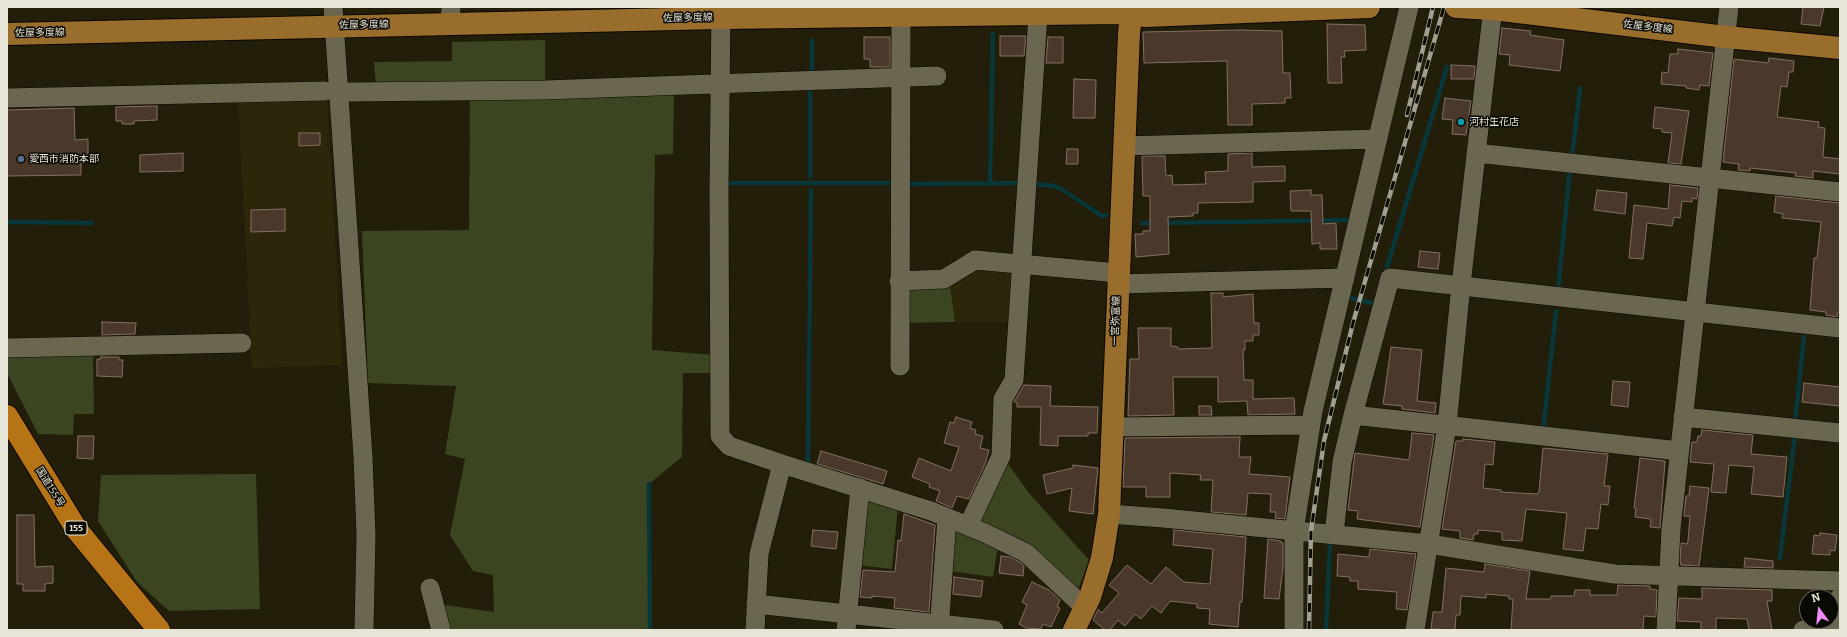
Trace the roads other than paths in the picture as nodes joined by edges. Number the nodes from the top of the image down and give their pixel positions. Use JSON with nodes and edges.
{"nodes":[{"id":1,"x":1369,"y":7,"type":"edge"},
{"id":2,"x":1409,"y":7,"type":"edge"},
{"id":3,"x":1456,"y":7,"type":"edge"},
{"id":4,"x":1729,"y":7,"type":"edge"},
{"id":5,"x":1493,"y":8,"type":"edge"},
{"id":6,"x":1090,"y":11,"type":"edge"},
{"id":7,"x":1131,"y":11,"type":"edge"},
{"id":8,"x":721,"y":12,"type":"edge"},
{"id":9,"x":901,"y":12,"type":"edge"},
{"id":10,"x":613,"y":13,"type":"edge"},
{"id":11,"x":546,"y":14,"type":"edge"},
{"id":12,"x":451,"y":15,"type":"edge"},
{"id":13,"x":1038,"y":15,"type":"junction"},
{"id":14,"x":334,"y":16,"type":"edge"},
{"id":15,"x":7,"y":34,"type":"edge"},
{"id":16,"x":1726,"y":37,"type":"junction"},
{"id":17,"x":1840,"y":48,"type":"edge"},
{"id":18,"x":937,"y":76,"type":"dead end"},
{"id":19,"x":901,"y":77,"type":"junction"},
{"id":20,"x":720,"y":84,"type":"junction"},
{"id":21,"x":325,"y":92,"type":"dead end"},
{"id":22,"x":349,"y":92,"type":"dead end"},
{"id":23,"x":7,"y":98,"type":"edge"},
{"id":24,"x":1378,"y":139,"type":"junction"},
{"id":25,"x":1124,"y":146,"type":"junction"},
{"id":26,"x":1476,"y":153,"type":"junction"},
{"id":27,"x":1709,"y":178,"type":"junction"},
{"id":28,"x":1840,"y":192,"type":"edge"},
{"id":29,"x":1021,"y":264,"type":"junction"},
{"id":30,"x":1118,"y":278,"type":"junction"},
{"id":31,"x":1344,"y":278,"type":"junction"},
{"id":32,"x":899,"y":281,"type":"junction"},
{"id":33,"x":1461,"y":286,"type":"junction"},
{"id":34,"x":1695,"y":312,"type":"junction"},
{"id":35,"x":1840,"y":328,"type":"edge"},
{"id":36,"x":242,"y":343,"type":"dead end"},
{"id":37,"x":7,"y":348,"type":"edge"},
{"id":38,"x":900,"y":366,"type":"dead end"},
{"id":39,"x":1353,"y":415,"type":"junction"},
{"id":40,"x":7,"y":416,"type":"edge"},
{"id":41,"x":1683,"y":417,"type":"junction"},
{"id":42,"x":1310,"y":425,"type":"junction"},
{"id":43,"x":1447,"y":425,"type":"junction"},
{"id":44,"x":1113,"y":427,"type":"junction"},
{"id":45,"x":1840,"y":433,"type":"edge"},
{"id":46,"x":1679,"y":451,"type":"junction"},
{"id":47,"x":782,"y":464,"type":"junction"},
{"id":48,"x":860,"y":488,"type":"junction"},
{"id":49,"x":1109,"y":514,"type":"junction"},
{"id":50,"x":947,"y":518,"type":"junction"},
{"id":51,"x":968,"y":526,"type":"junction"},
{"id":52,"x":1294,"y":530,"type":"junction"},
{"id":53,"x":1334,"y":534,"type":"junction"},
{"id":54,"x":1429,"y":544,"type":"junction"},
{"id":55,"x":1668,"y":575,"type":"junction"},
{"id":56,"x":1840,"y":581,"type":"edge"},
{"id":57,"x":430,"y":588,"type":"dead end"},
{"id":58,"x":1840,"y":597,"type":"edge"},
{"id":59,"x":756,"y":604,"type":"junction"},
{"id":60,"x":1085,"y":608,"type":"junction"},
{"id":61,"x":846,"y":622,"type":"edge"},
{"id":62,"x":1839,"y":624,"type":"edge"},
{"id":63,"x":939,"y":627,"type":"edge"},
{"id":64,"x":159,"y":630,"type":"edge"},
{"id":65,"x":364,"y":630,"type":"edge"},
{"id":66,"x":441,"y":630,"type":"edge"},
{"id":67,"x":755,"y":630,"type":"edge"},
{"id":68,"x":994,"y":630,"type":"edge"},
{"id":69,"x":1074,"y":630,"type":"edge"},
{"id":70,"x":1294,"y":630,"type":"edge"},
{"id":71,"x":1415,"y":630,"type":"edge"},
{"id":72,"x":1666,"y":630,"type":"edge"}],
"edges":[{"from":1,"to":7,"type":"main road","name":"佐屋多度線"},
{"from":2,"to":24,"type":"street"},
{"from":3,"to":5,"type":"main road","name":"佐屋多度線"},
{"from":4,"to":16,"type":"street"},
{"from":5,"to":16,"type":"main road","name":"佐屋多度線"},
{"from":5,"to":26,"type":"street"},
{"from":6,"to":7,"type":"main road","name":"佐屋多度線"},
{"from":6,"to":13,"type":"main road","name":"佐屋多度線"},
{"from":7,"to":25,"type":"main road","name":"一宮弥富線"},
{"from":8,"to":9,"type":"main road","name":"佐屋多度線"},
{"from":8,"to":10,"type":"main road","name":"佐屋多度線"},
{"from":8,"to":20,"type":"street"},
{"from":9,"to":13,"type":"main road","name":"佐屋多度線"},
{"from":9,"to":19,"type":"street"},
{"from":10,"to":11,"type":"main road","name":"佐屋多度線"},
{"from":11,"to":12,"type":"main road","name":"佐屋多度線"},
{"from":12,"to":14,"type":"main road","name":"佐屋多度線"},
{"from":13,"to":29,"type":"street"},
{"from":14,"to":15,"type":"main road","name":"佐屋多度線"},
{"from":14,"to":65,"type":"street"},
{"from":16,"to":17,"type":"main road","name":"佐屋多度線"},
{"from":16,"to":27,"type":"street"},
{"from":18,"to":19,"type":"street"},
{"from":19,"to":20,"type":"street"},
{"from":19,"to":32,"type":"street"},
{"from":20,"to":22,"type":"street"},
{"from":20,"to":47,"type":"street"},
{"from":21,"to":23,"type":"street"},
{"from":24,"to":25,"type":"street"},
{"from":24,"to":31,"type":"street"},
{"from":25,"to":30,"type":"main road","name":"一宮弥富線"},
{"from":26,"to":27,"type":"street"},
{"from":26,"to":33,"type":"street"},
{"from":27,"to":28,"type":"street"},
{"from":27,"to":34,"type":"street"},
{"from":29,"to":30,"type":"street"},
{"from":29,"to":32,"type":"street"},
{"from":29,"to":51,"type":"street"},
{"from":30,"to":31,"type":"street"},
{"from":30,"to":44,"type":"main road","name":"一宮弥富線"},
{"from":31,"to":42,"type":"street"},
{"from":32,"to":38,"type":"street"},
{"from":33,"to":34,"type":"street"},
{"from":33,"to":39,"type":"street"},
{"from":33,"to":43,"type":"street"},
{"from":34,"to":35,"type":"street"},
{"from":34,"to":41,"type":"street"},
{"from":36,"to":37,"type":"street"},
{"from":39,"to":43,"type":"street"},
{"from":39,"to":53,"type":"street"},
{"from":40,"to":64,"type":"highway","name":"国道155号","number":"155"},
{"from":41,"to":45,"type":"street"},
{"from":41,"to":46,"type":"street"},
{"from":42,"to":44,"type":"street"},
{"from":42,"to":52,"type":"street"},
{"from":43,"to":46,"type":"street"},
{"from":43,"to":54,"type":"street"},
{"from":44,"to":49,"type":"main road","name":"一宮弥富線"},
{"from":46,"to":55,"type":"street"},
{"from":47,"to":48,"type":"street"},
{"from":47,"to":59,"type":"street"},
{"from":48,"to":50,"type":"street"},
{"from":48,"to":61,"type":"street"},
{"from":49,"to":52,"type":"street"},
{"from":49,"to":60,"type":"main road","name":"一宮弥富線"},
{"from":50,"to":51,"type":"street"},
{"from":50,"to":63,"type":"street"},
{"from":51,"to":60,"type":"street"},
{"from":52,"to":53,"type":"street"},
{"from":52,"to":70,"type":"street"},
{"from":53,"to":54,"type":"street"},
{"from":54,"to":55,"type":"street"},
{"from":54,"to":71,"type":"street"},
{"from":55,"to":56,"type":"street"},
{"from":55,"to":72,"type":"street"},
{"from":57,"to":66,"type":"street"},
{"from":58,"to":62,"type":"street"},
{"from":59,"to":61,"type":"street"},
{"from":59,"to":67,"type":"street"},
{"from":60,"to":69,"type":"main road","name":"一宮弥富線"},
{"from":61,"to":63,"type":"street"},
{"from":63,"to":68,"type":"street"}]}
